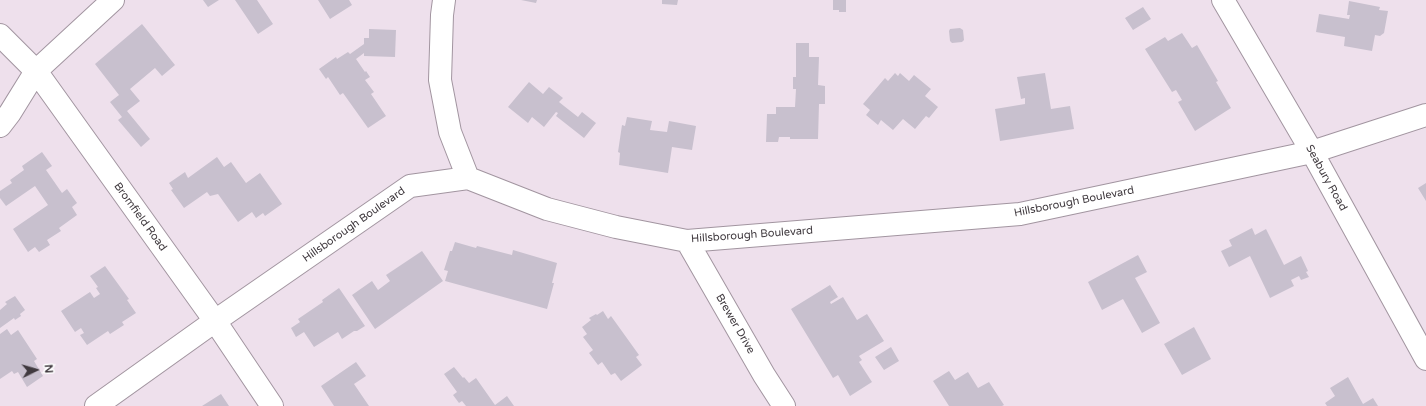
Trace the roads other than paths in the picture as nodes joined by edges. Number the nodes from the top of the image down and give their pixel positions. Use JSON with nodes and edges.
{"nodes":[{"id":1,"x":112,"y":0,"type":"edge"},
{"id":2,"x":444,"y":0,"type":"edge"},
{"id":3,"x":1222,"y":0,"type":"edge"},
{"id":4,"x":0,"y":35,"type":"edge"},
{"id":5,"x":36,"y":71,"type":"junction"},
{"id":6,"x":1426,"y":115,"type":"edge"},
{"id":7,"x":0,"y":126,"type":"edge"},
{"id":8,"x":1312,"y":152,"type":"junction"},
{"id":9,"x":468,"y":178,"type":"junction"},
{"id":10,"x":687,"y":241,"type":"junction"},
{"id":11,"x":215,"y":321,"type":"junction"},
{"id":12,"x":1426,"y":359,"type":"edge"},
{"id":13,"x":96,"y":406,"type":"edge"},
{"id":14,"x":272,"y":406,"type":"edge"},
{"id":15,"x":784,"y":406,"type":"edge"}],
"edges":[{"from":1,"to":5,"type":"street"},
{"from":2,"to":9,"type":"street"},
{"from":3,"to":8,"type":"street","name":"Seabury Road"},
{"from":4,"to":5,"type":"street","name":"Bromfield Road"},
{"from":5,"to":7,"type":"street"},
{"from":5,"to":11,"type":"street","name":"Bromfield Road"},
{"from":6,"to":8,"type":"street","name":"Hillsborough Boulevard"},
{"from":8,"to":10,"type":"street","name":"Hillsborough Boulevard"},
{"from":8,"to":12,"type":"street","name":"Seabury Road"},
{"from":9,"to":10,"type":"street","name":"Hillsborough Boulevard"},
{"from":9,"to":11,"type":"street","name":"Hillsborough Boulevard"},
{"from":10,"to":15,"type":"street","name":"Brewer Drive"},
{"from":11,"to":13,"type":"street","name":"Hillsborough Boulevard"},
{"from":11,"to":14,"type":"street","name":"Bromfield Road"}]}
